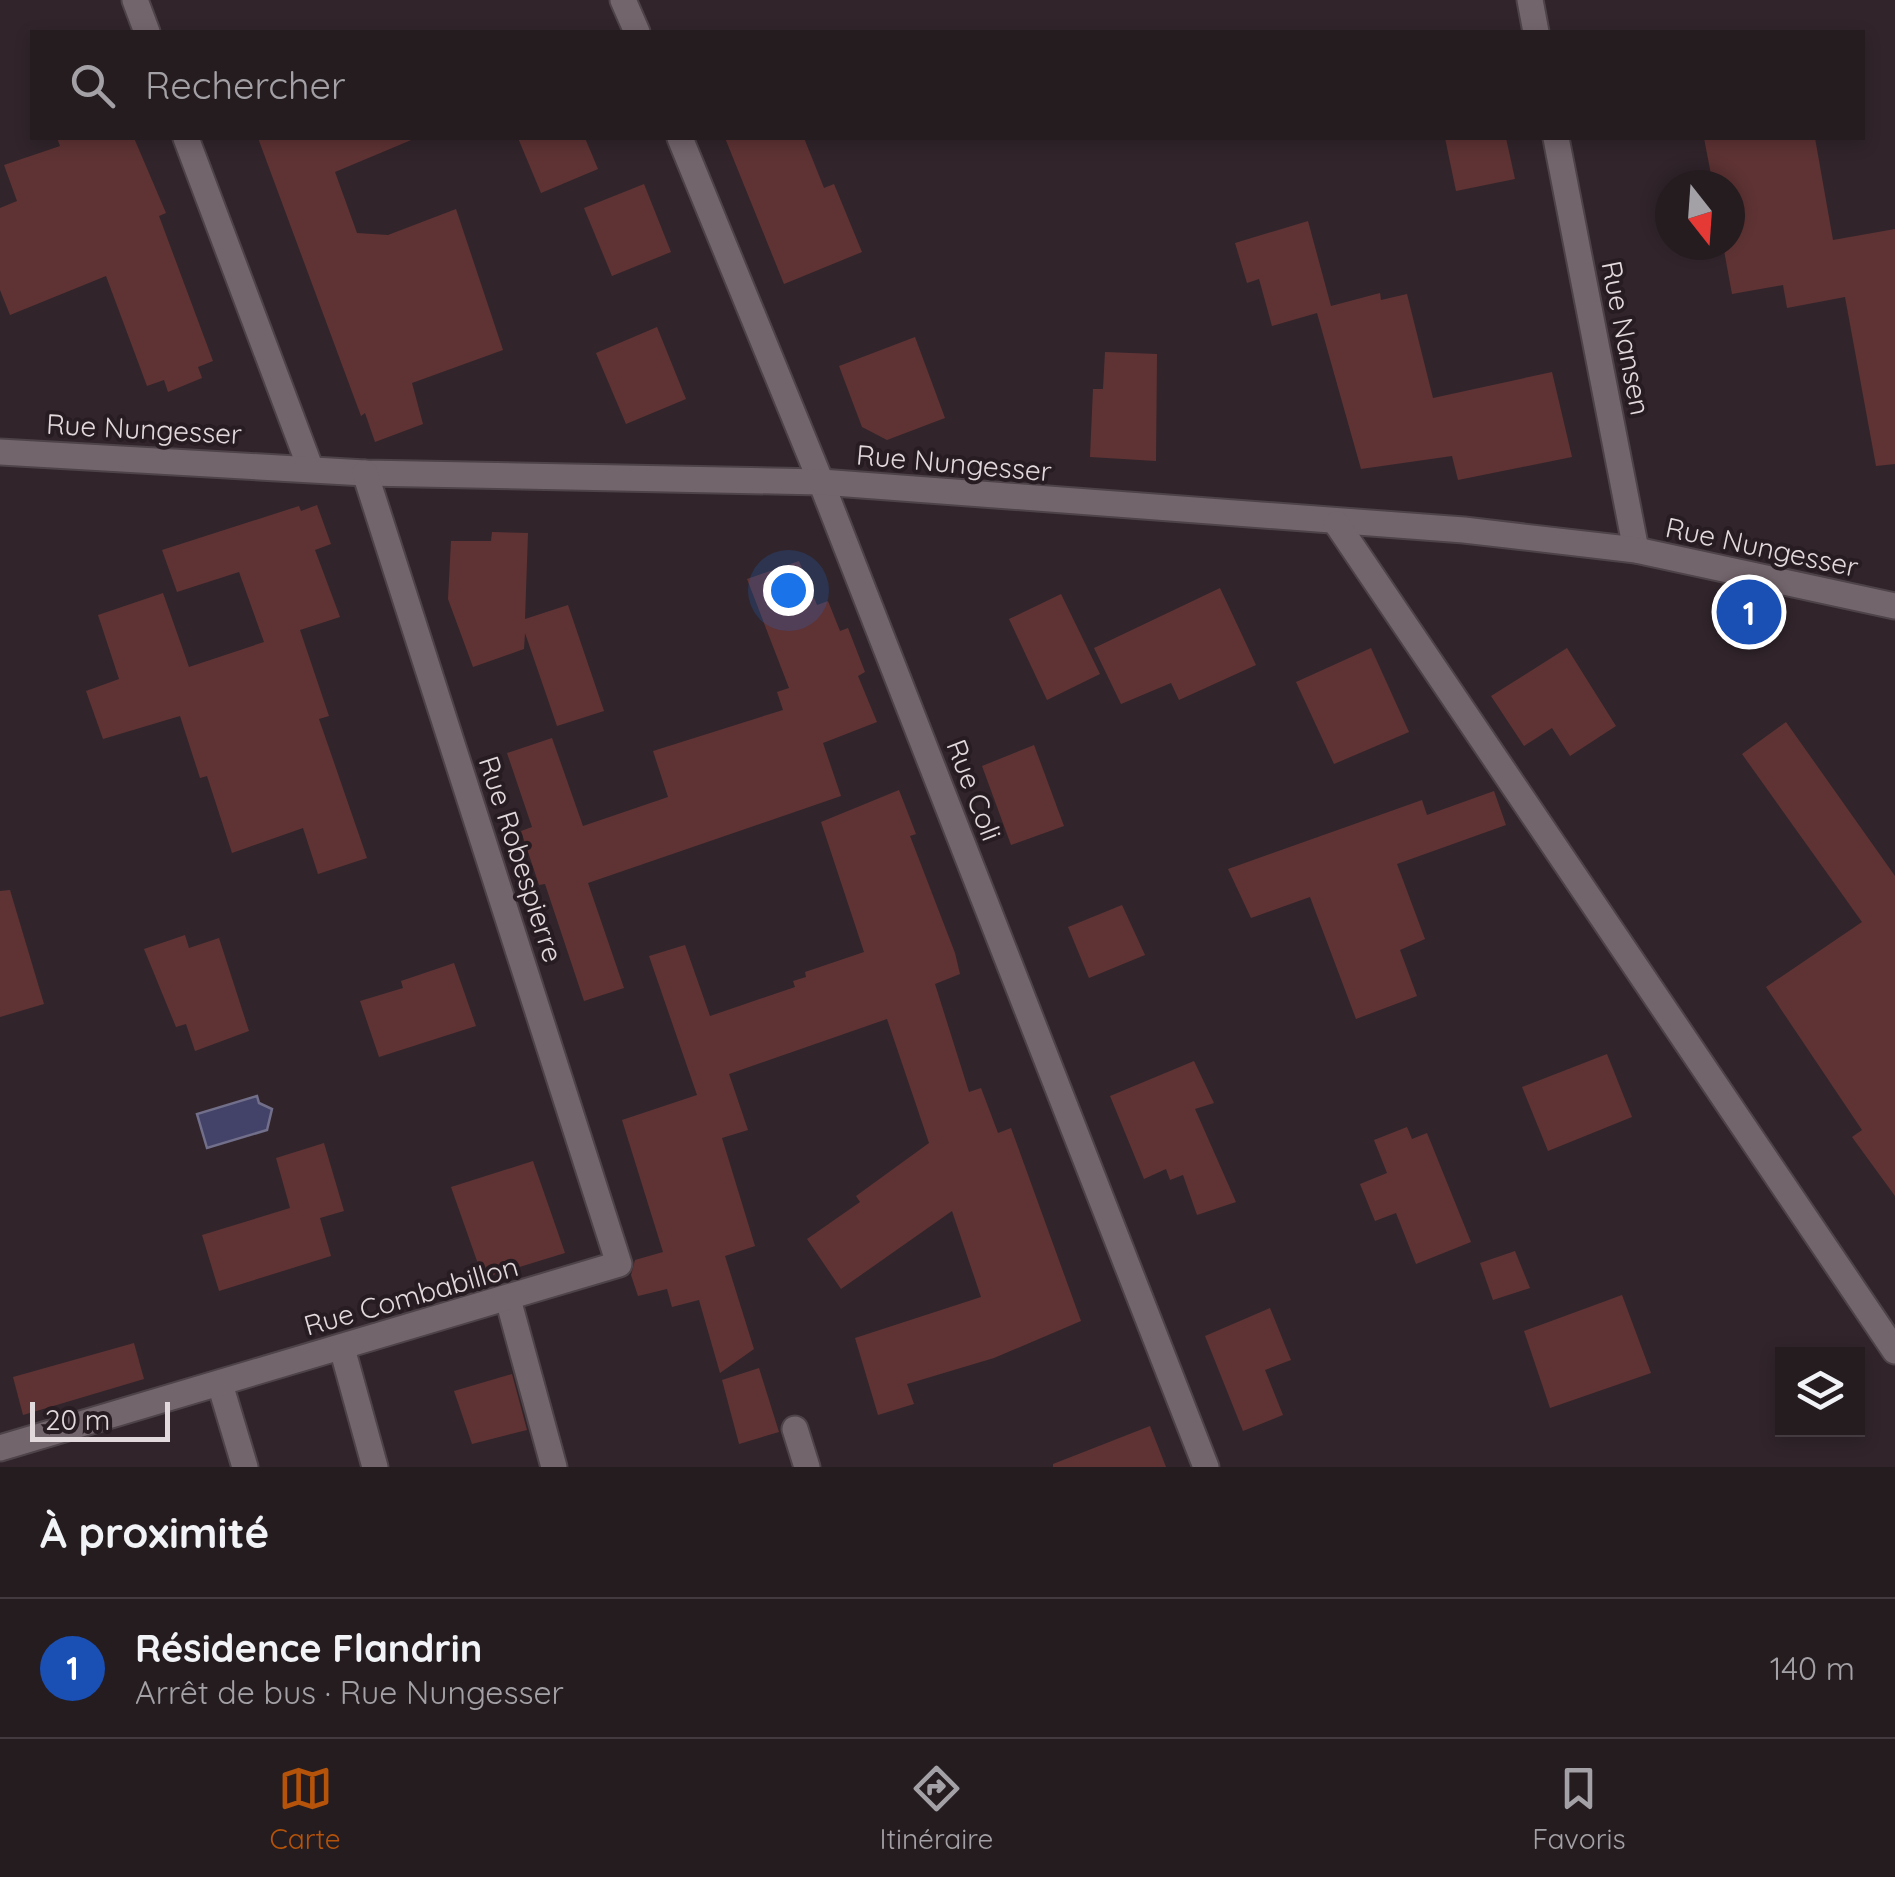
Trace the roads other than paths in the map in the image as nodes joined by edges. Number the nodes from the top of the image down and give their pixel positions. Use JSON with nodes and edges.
{"nodes":[{"id":1,"x":134,"y":0,"type":"edge"},
{"id":2,"x":623,"y":0,"type":"edge"},
{"id":3,"x":1530,"y":0,"type":"edge"},
{"id":4,"x":146,"y":30,"type":"edge"},
{"id":5,"x":636,"y":30,"type":"edge"},
{"id":6,"x":1536,"y":30,"type":"edge"},
{"id":7,"x":187,"y":140,"type":"edge"},
{"id":8,"x":681,"y":140,"type":"edge"},
{"id":9,"x":1556,"y":140,"type":"edge"},
{"id":10,"x":0,"y":452,"type":"edge"},
{"id":11,"x":310,"y":467,"type":"junction"},
{"id":12,"x":365,"y":473,"type":"junction"},
{"id":13,"x":821,"y":482,"type":"junction"},
{"id":14,"x":1337,"y":524,"type":"junction"},
{"id":15,"x":1636,"y":550,"type":"junction"},
{"id":16,"x":1895,"y":606,"type":"edge"},
{"id":17,"x":620,"y":1264,"type":"joint"},
{"id":18,"x":508,"y":1299,"type":"junction"},
{"id":19,"x":342,"y":1348,"type":"junction"},
{"id":20,"x":1895,"y":1350,"type":"edge"},
{"id":21,"x":220,"y":1384,"type":"junction"},
{"id":22,"x":795,"y":1428,"type":"dead end"},
{"id":23,"x":0,"y":1448,"type":"edge"},
{"id":24,"x":244,"y":1467,"type":"edge"},
{"id":25,"x":375,"y":1467,"type":"edge"},
{"id":26,"x":554,"y":1467,"type":"edge"},
{"id":27,"x":807,"y":1467,"type":"edge"},
{"id":28,"x":1206,"y":1467,"type":"edge"}],
"edges":[{"from":1,"to":4,"type":"street"},
{"from":2,"to":5,"type":"street"},
{"from":3,"to":6,"type":"street"},
{"from":7,"to":11,"type":"street"},
{"from":8,"to":13,"type":"street","name":"Rue Coli"},
{"from":9,"to":15,"type":"street","name":"Rue Nansen"},
{"from":10,"to":11,"type":"street","name":"Rue Nungesser"},
{"from":11,"to":12,"type":"street","name":"Rue Nungesser"},
{"from":12,"to":13,"type":"street","name":"Rue Nungesser"},
{"from":12,"to":17,"type":"street","name":"Rue Robespierre"},
{"from":13,"to":14,"type":"street","name":"Rue Nungesser"},
{"from":13,"to":28,"type":"street","name":"Rue Coli"},
{"from":14,"to":15,"type":"street","name":"Rue Nungesser"},
{"from":14,"to":20,"type":"street"},
{"from":15,"to":16,"type":"street","name":"Rue Nungesser"},
{"from":17,"to":18,"type":"street","name":"Rue Combabillon"},
{"from":18,"to":19,"type":"street","name":"Rue Combabillon"},
{"from":18,"to":26,"type":"street"},
{"from":19,"to":21,"type":"street","name":"Rue Combabillon"},
{"from":19,"to":25,"type":"street"},
{"from":21,"to":23,"type":"street","name":"Rue Combabillon"},
{"from":21,"to":24,"type":"street"},
{"from":22,"to":27,"type":"street"}]}
